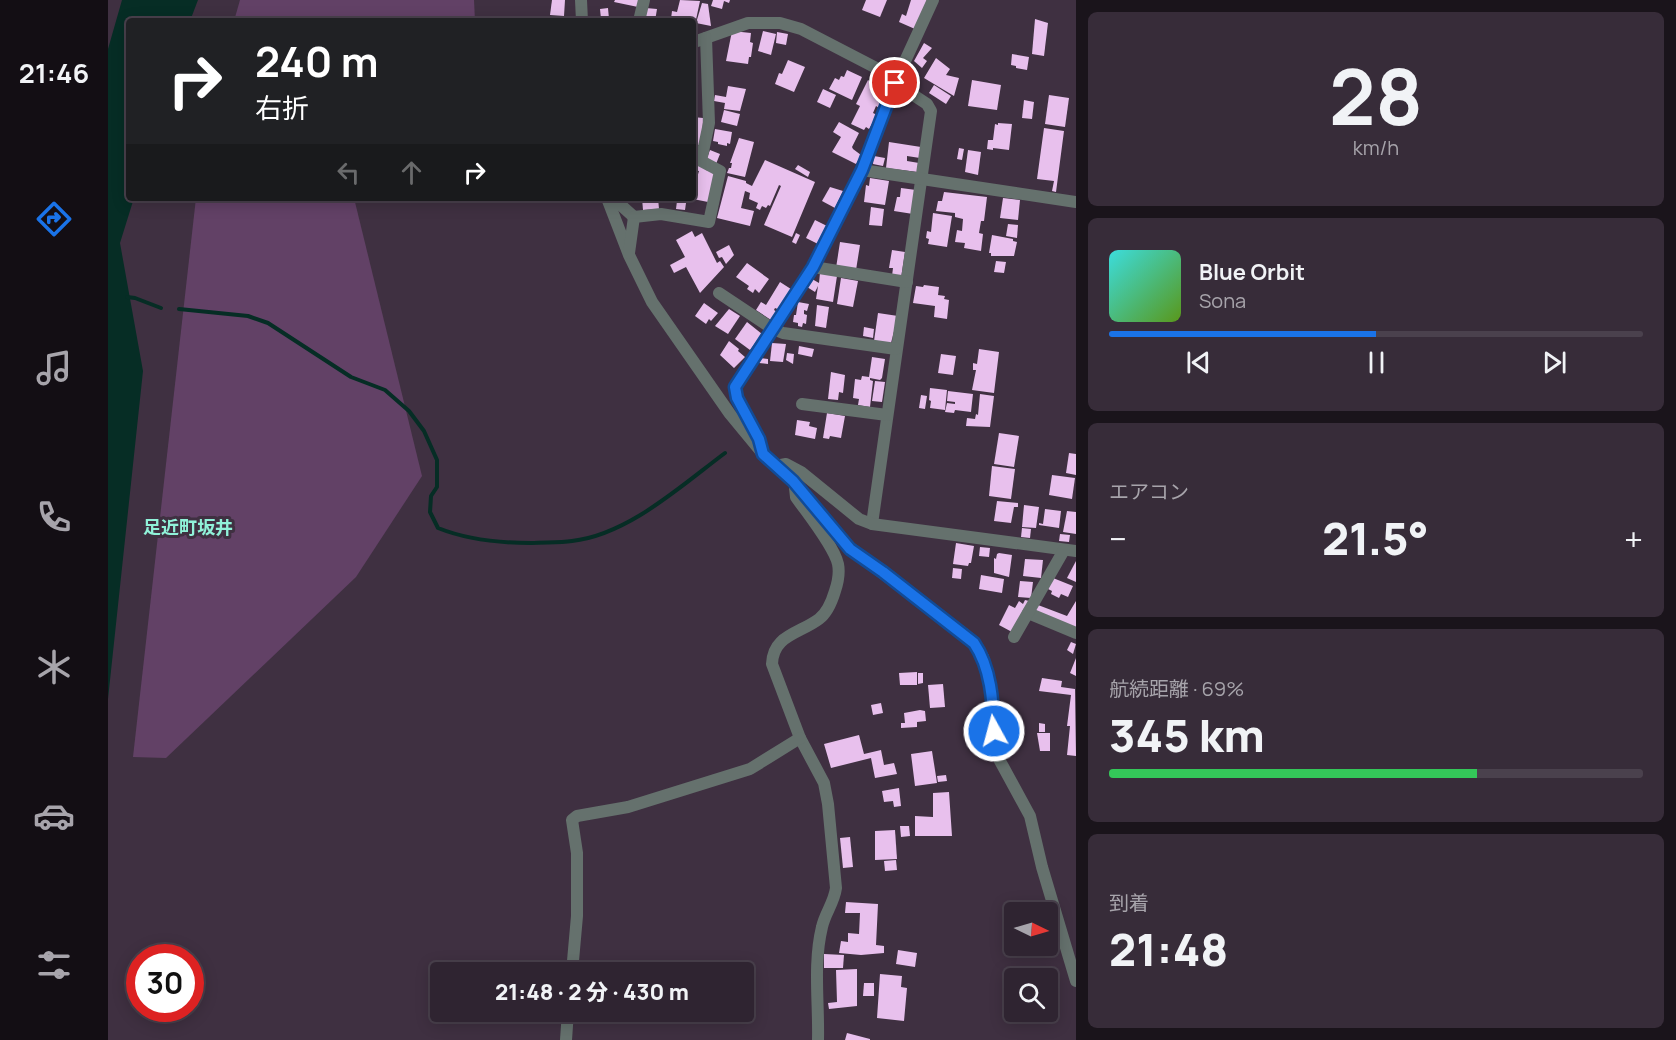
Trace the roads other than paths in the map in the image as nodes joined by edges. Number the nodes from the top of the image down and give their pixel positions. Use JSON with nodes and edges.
{"nodes":[{"id":1,"x":581,"y":0,"type":"edge"},
{"id":2,"x":644,"y":0,"type":"edge"},
{"id":3,"x":933,"y":0,"type":"edge"},
{"id":4,"x":582,"y":18,"type":"edge"},
{"id":5,"x":640,"y":18,"type":"edge"},
{"id":6,"x":699,"y":39,"type":"edge"},
{"id":7,"x":895,"y":83,"type":"junction"},
{"id":8,"x":862,"y":170,"type":"junction"},
{"id":9,"x":921,"y":179,"type":"junction"},
{"id":10,"x":608,"y":201,"type":"edge"},
{"id":11,"x":616,"y":201,"type":"edge"},
{"id":12,"x":1076,"y":202,"type":"edge"},
{"id":13,"x":634,"y":217,"type":"junction"},
{"id":14,"x":629,"y":255,"type":"junction"},
{"id":15,"x":813,"y":267,"type":"junction"},
{"id":16,"x":907,"y":282,"type":"junction"},
{"id":17,"x":719,"y":293,"type":"dead end"},
{"id":18,"x":773,"y":329,"type":"junction"},
{"id":19,"x":896,"y":349,"type":"junction"},
{"id":20,"x":802,"y":404,"type":"dead end"},
{"id":21,"x":887,"y":415,"type":"junction"},
{"id":22,"x":763,"y":454,"type":"junction"},
{"id":23,"x":776,"y":466,"type":"junction"},
{"id":24,"x":793,"y":481,"type":"junction"},
{"id":25,"x":873,"y":524,"type":"junction"},
{"id":26,"x":1070,"y":550,"type":"edge"},
{"id":27,"x":1028,"y":613,"type":"junction"},
{"id":28,"x":1076,"y":633,"type":"edge"},
{"id":29,"x":1014,"y":637,"type":"dead end"},
{"id":30,"x":800,"y":738,"type":"junction"},
{"id":31,"x":573,"y":962,"type":"edge"},
{"id":32,"x":1076,"y":981,"type":"edge"},
{"id":33,"x":567,"y":1022,"type":"edge"},
{"id":34,"x":566,"y":1040,"type":"edge"},
{"id":35,"x":819,"y":1040,"type":"edge"}],
"edges":[{"from":1,"to":4,"type":"street"},
{"from":2,"to":5,"type":"street"},
{"from":3,"to":7,"type":"street"},
{"from":6,"to":7,"type":"street"},
{"from":6,"to":13,"type":"street"},
{"from":7,"to":8,"type":"street"},
{"from":7,"to":9,"type":"street"},
{"from":8,"to":9,"type":"street"},
{"from":8,"to":15,"type":"street"},
{"from":9,"to":12,"type":"street"},
{"from":9,"to":16,"type":"street"},
{"from":10,"to":14,"type":"street"},
{"from":11,"to":13,"type":"street"},
{"from":13,"to":14,"type":"street"},
{"from":14,"to":22,"type":"street"},
{"from":15,"to":16,"type":"street"},
{"from":15,"to":18,"type":"street"},
{"from":16,"to":19,"type":"street"},
{"from":17,"to":18,"type":"street"},
{"from":18,"to":19,"type":"street"},
{"from":18,"to":22,"type":"street"},
{"from":19,"to":21,"type":"street"},
{"from":20,"to":21,"type":"street"},
{"from":21,"to":25,"type":"street"},
{"from":22,"to":23,"type":"street"},
{"from":23,"to":24,"type":"street"},
{"from":23,"to":25,"type":"street"},
{"from":24,"to":30,"type":"street"},
{"from":24,"to":32,"type":"street"},
{"from":25,"to":26,"type":"street"},
{"from":26,"to":27,"type":"street"},
{"from":27,"to":28,"type":"street"},
{"from":27,"to":29,"type":"street"},
{"from":30,"to":31,"type":"street"},
{"from":30,"to":35,"type":"street"},
{"from":33,"to":34,"type":"street"}]}
